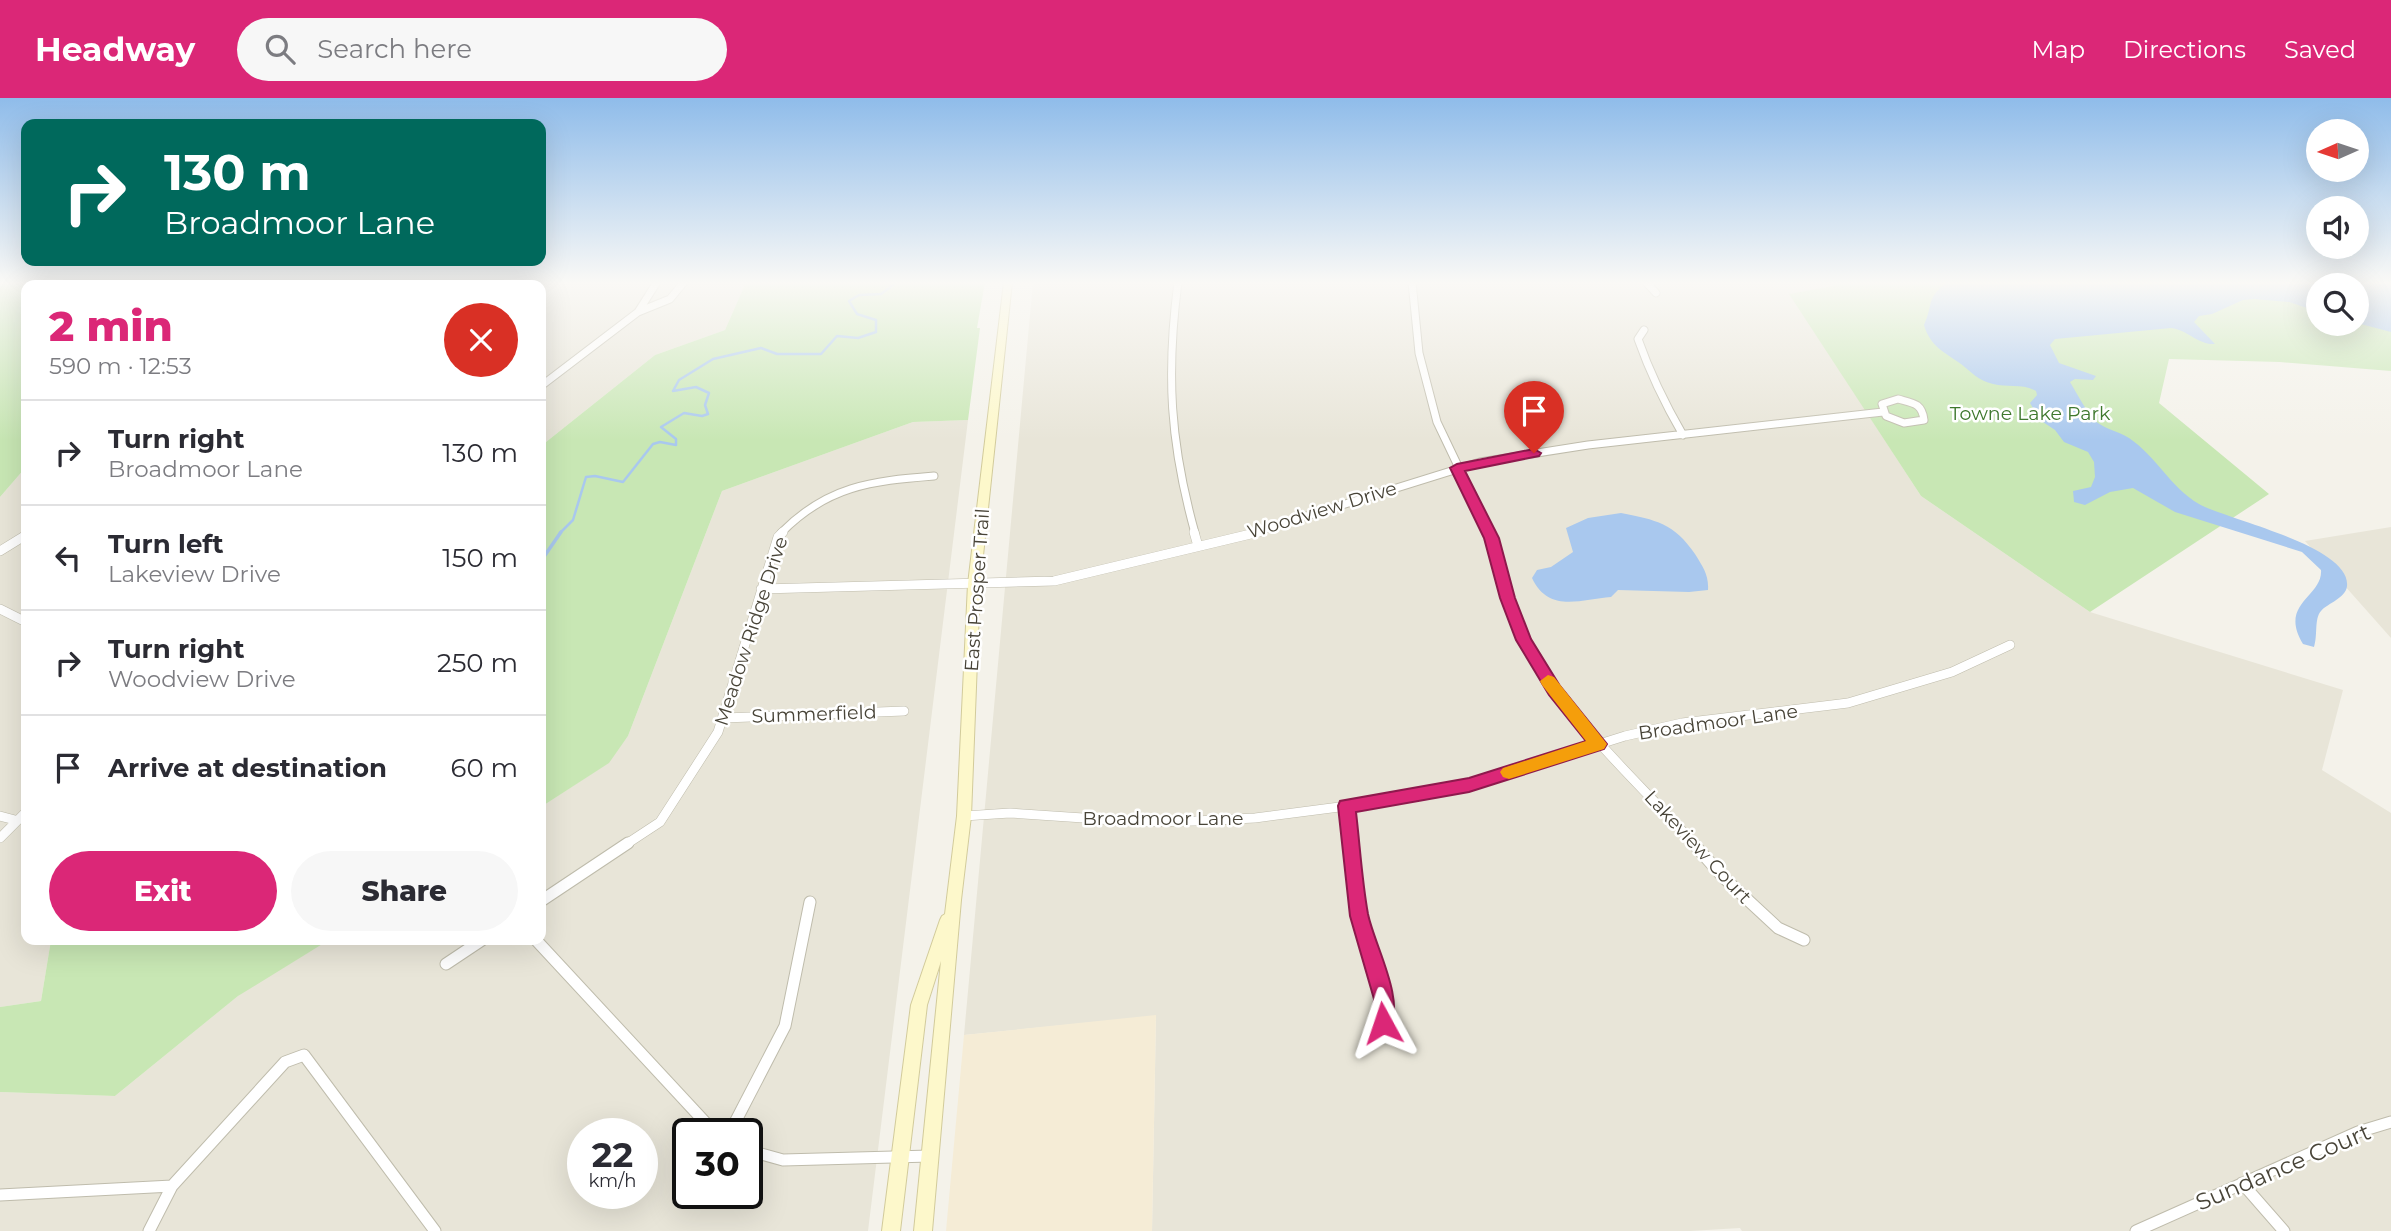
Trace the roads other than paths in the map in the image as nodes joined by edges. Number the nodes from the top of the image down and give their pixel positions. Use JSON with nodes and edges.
{"nodes":[{"id":1,"x":608,"y":335,"type":"edge"},
{"id":2,"x":1002,"y":335,"type":"edge"},
{"id":3,"x":1171,"y":335,"type":"edge"},
{"id":4,"x":1417,"y":335,"type":"edge"},
{"id":5,"x":1641,"y":335,"type":"edge"},
{"id":6,"x":546,"y":382,"type":"edge"},
{"id":7,"x":1883,"y":412,"type":"junction"},
{"id":8,"x":1683,"y":435,"type":"junction"},
{"id":9,"x":1457,"y":468,"type":"junction"},
{"id":10,"x":934,"y":476,"type":"dead end"},
{"id":11,"x":21,"y":538,"type":"edge"},
{"id":12,"x":1198,"y":546,"type":"junction"},
{"id":13,"x":0,"y":551,"type":"edge"},
{"id":14,"x":974,"y":584,"type":"junction"},
{"id":15,"x":761,"y":589,"type":"junction"},
{"id":16,"x":0,"y":609,"type":"edge"},
{"id":17,"x":21,"y":620,"type":"edge"},
{"id":18,"x":2010,"y":645,"type":"dead end"},
{"id":19,"x":904,"y":711,"type":"dead end"},
{"id":20,"x":724,"y":718,"type":"junction"},
{"id":21,"x":1598,"y":744,"type":"junction"},
{"id":22,"x":1347,"y":806,"type":"junction"},
{"id":23,"x":21,"y":816,"type":"edge"},
{"id":24,"x":964,"y":816,"type":"junction"},
{"id":25,"x":0,"y":817,"type":"edge"},
{"id":26,"x":15,"y":820,"type":"junction"},
{"id":27,"x":0,"y":838,"type":"edge"},
{"id":28,"x":546,"y":898,"type":"edge"},
{"id":29,"x":954,"y":900,"type":"junction"},
{"id":30,"x":810,"y":902,"type":"dead end"},
{"id":31,"x":1804,"y":940,"type":"dead end"},
{"id":32,"x":474,"y":945,"type":"edge"},
{"id":33,"x":541,"y":945,"type":"edge"},
{"id":34,"x":446,"y":964,"type":"dead end"},
{"id":35,"x":1383,"y":1023,"type":"dead end"},
{"id":36,"x":701,"y":1118,"type":"edge"},
{"id":37,"x":737,"y":1118,"type":"edge"},
{"id":38,"x":2391,"y":1122,"type":"edge"},
{"id":39,"x":763,"y":1154,"type":"edge"},
{"id":40,"x":930,"y":1156,"type":"junction"},
{"id":41,"x":900,"y":1157,"type":"junction"},
{"id":42,"x":2242,"y":1184,"type":"junction"},
{"id":43,"x":172,"y":1186,"type":"junction"},
{"id":44,"x":0,"y":1195,"type":"edge"},
{"id":45,"x":149,"y":1231,"type":"edge"},
{"id":46,"x":435,"y":1231,"type":"edge"},
{"id":47,"x":891,"y":1231,"type":"edge"},
{"id":48,"x":923,"y":1231,"type":"edge"},
{"id":49,"x":2136,"y":1231,"type":"edge"},
{"id":50,"x":2284,"y":1231,"type":"edge"}],
"edges":[{"from":1,"to":6,"type":"street"},
{"from":2,"to":14,"type":"main road","name":"East Prosper Trail"},
{"from":3,"to":12,"type":"street"},
{"from":4,"to":9,"type":"street","name":"Lakeview Court"},
{"from":5,"to":8,"type":"street"},
{"from":7,"to":7,"type":"street"},
{"from":7,"to":8,"type":"street","name":"Woodview Drive"},
{"from":8,"to":9,"type":"street","name":"Woodview Drive"},
{"from":9,"to":12,"type":"street","name":"Woodview Drive"},
{"from":9,"to":21,"type":"street","name":"Lakeview Court"},
{"from":10,"to":15,"type":"street","name":"Meadow Ridge Drive"},
{"from":11,"to":13,"type":"street"},
{"from":12,"to":14,"type":"street","name":"Woodview Drive"},
{"from":14,"to":15,"type":"street","name":"Woodview Drive"},
{"from":14,"to":24,"type":"main road","name":"East Prosper Trail"},
{"from":15,"to":20,"type":"street","name":"Meadow Ridge Drive"},
{"from":16,"to":17,"type":"street"},
{"from":18,"to":21,"type":"street","name":"Broadmoor Lane"},
{"from":19,"to":20,"type":"street","name":"Summerfield"},
{"from":20,"to":28,"type":"street","name":"Meadow Ridge Drive"},
{"from":21,"to":22,"type":"street","name":"Broadmoor Lane"},
{"from":21,"to":31,"type":"street","name":"Lakeview Court"},
{"from":22,"to":24,"type":"street","name":"Broadmoor Lane"},
{"from":22,"to":35,"type":"street"},
{"from":23,"to":26,"type":"street"},
{"from":24,"to":29,"type":"main road","name":"East Prosper Trail"},
{"from":25,"to":26,"type":"street"},
{"from":26,"to":27,"type":"street"},
{"from":29,"to":40,"type":"main road","name":"East Prosper Trail"},
{"from":29,"to":41,"type":"main road","name":"East Prosper Trail"},
{"from":30,"to":37,"type":"street"},
{"from":32,"to":34,"type":"street"},
{"from":33,"to":36,"type":"street"},
{"from":38,"to":42,"type":"street","name":"Sundance Court"},
{"from":39,"to":41,"type":"street"},
{"from":40,"to":41,"type":"street"},
{"from":40,"to":48,"type":"main road","name":"East Prosper Trail"},
{"from":41,"to":47,"type":"main road","name":"East Prosper Trail"},
{"from":42,"to":49,"type":"street","name":"Sundance Court"},
{"from":42,"to":50,"type":"street"},
{"from":43,"to":44,"type":"street"},
{"from":43,"to":45,"type":"street"},
{"from":43,"to":46,"type":"street"}]}
